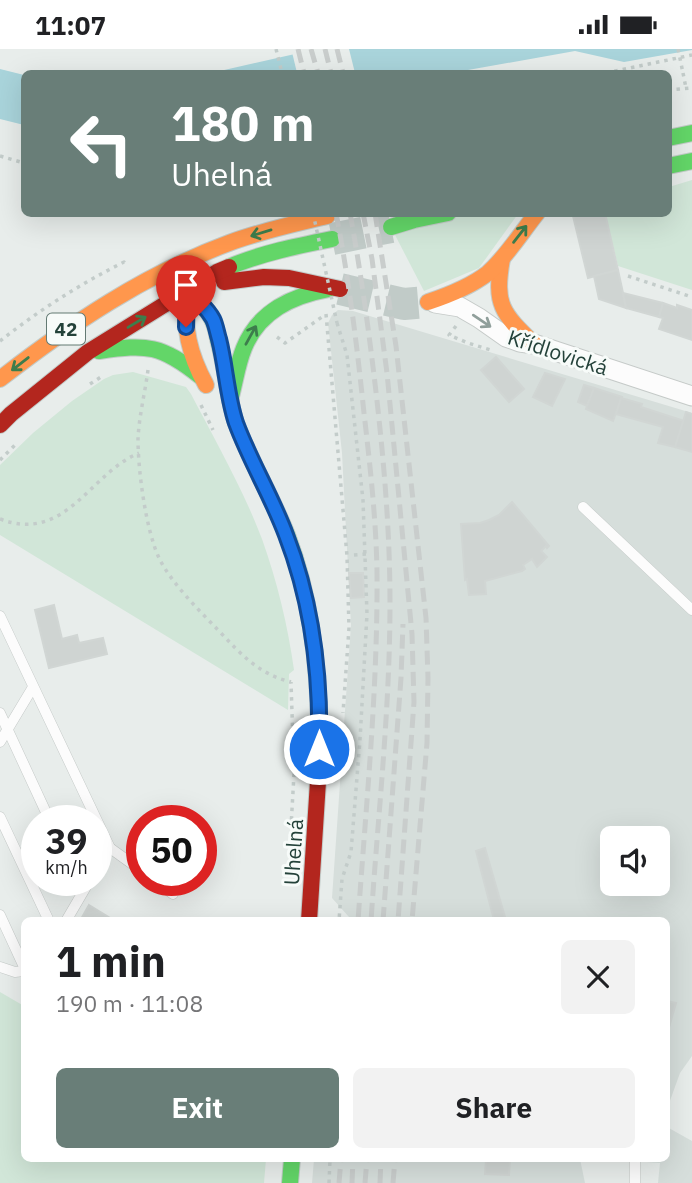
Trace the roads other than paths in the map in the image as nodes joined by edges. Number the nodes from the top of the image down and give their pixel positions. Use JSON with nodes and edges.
{"nodes":[{"id":1,"x":692,"y":133,"type":"edge"},
{"id":2,"x":672,"y":137,"type":"edge"},
{"id":3,"x":692,"y":161,"type":"edge"},
{"id":4,"x":672,"y":165,"type":"edge"},
{"id":5,"x":313,"y":217,"type":"edge"},
{"id":6,"x":429,"y":217,"type":"edge"},
{"id":7,"x":534,"y":217,"type":"edge"},
{"id":8,"x":391,"y":227,"type":"tunnel mouth"},
{"id":9,"x":332,"y":239,"type":"tunnel mouth"},
{"id":10,"x":502,"y":258,"type":"junction"},
{"id":11,"x":152,"y":277,"type":"junction"},
{"id":12,"x":187,"y":292,"type":"junction"},
{"id":13,"x":428,"y":302,"type":"joint"},
{"id":14,"x":534,"y":344,"type":"junction"},
{"id":15,"x":88,"y":352,"type":"junction"},
{"id":16,"x":200,"y":376,"type":"junction"},
{"id":17,"x":0,"y":379,"type":"edge"},
{"id":18,"x":692,"y":395,"type":"edge"},
{"id":19,"x":230,"y":400,"type":"junction"},
{"id":20,"x":236,"y":422,"type":"junction"},
{"id":21,"x":0,"y":425,"type":"edge"},
{"id":22,"x":583,"y":506,"type":"dead end"},
{"id":23,"x":692,"y":610,"type":"edge"},
{"id":24,"x":0,"y":616,"type":"edge"},
{"id":25,"x":33,"y":687,"type":"junction"},
{"id":26,"x":0,"y":713,"type":"edge"},
{"id":27,"x":8,"y":730,"type":"junction"},
{"id":28,"x":0,"y":742,"type":"edge"},
{"id":29,"x":43,"y":805,"type":"edge"},
{"id":30,"x":89,"y":805,"type":"edge"},
{"id":31,"x":0,"y":817,"type":"edge"},
{"id":32,"x":81,"y":896,"type":"edge"},
{"id":33,"x":0,"y":915,"type":"edge"},
{"id":34,"x":47,"y":917,"type":"edge"},
{"id":35,"x":68,"y":917,"type":"edge"},
{"id":36,"x":309,"y":917,"type":"edge"},
{"id":37,"x":21,"y":962,"type":"edge"},
{"id":38,"x":0,"y":967,"type":"edge"},
{"id":39,"x":21,"y":970,"type":"edge"},
{"id":40,"x":292,"y":1162,"type":"edge"},
{"id":41,"x":635,"y":1162,"type":"edge"},
{"id":42,"x":290,"y":1183,"type":"edge"},
{"id":43,"x":635,"y":1183,"type":"edge"}],
"edges":[{"from":1,"to":2,"type":"main road"},
{"from":3,"to":4,"type":"main road"},
{"from":5,"to":11,"type":"main road","number":"42","one_way":true},
{"from":6,"to":8,"type":"main road"},
{"from":10,"to":7,"type":"main road","one_way":true},
{"from":9,"to":12,"type":"main road","number":"42"},
{"from":10,"to":13,"type":"main road"},
{"from":10,"to":14,"type":"main road"},
{"from":11,"to":12,"type":"main road"},
{"from":11,"to":17,"type":"main road","number":"42","one_way":true},
{"from":15,"to":12,"type":"main road","number":"42","one_way":true},
{"from":12,"to":16,"type":"main road","name":"Uhelná"},
{"from":12,"to":19,"type":"main road","name":"Uhelná"},
{"from":19,"to":12,"type":"main road","number":"42","one_way":true},
{"from":13,"to":14,"type":"street","name":"Křídlovická","one_way":true},
{"from":14,"to":18,"type":"street","name":"Křídlovická"},
{"from":15,"to":16,"type":"main road"},
{"from":15,"to":21,"type":"main road","number":"42"},
{"from":16,"to":20,"type":"main road","name":"Uhelná"},
{"from":19,"to":20,"type":"main road","name":"Uhelná"},
{"from":20,"to":36,"type":"main road","name":"Uhelná"},
{"from":22,"to":23,"type":"lane"},
{"from":24,"to":25,"type":"lane"},
{"from":25,"to":27,"type":"lane"},
{"from":25,"to":30,"type":"lane"},
{"from":26,"to":27,"type":"lane"},
{"from":27,"to":28,"type":"lane"},
{"from":27,"to":29,"type":"lane"},
{"from":31,"to":34,"type":"lane"},
{"from":32,"to":35,"type":"lane"},
{"from":33,"to":37,"type":"lane"},
{"from":38,"to":39,"type":"lane"},
{"from":40,"to":42,"type":"main road"},
{"from":41,"to":43,"type":"lane"}]}
